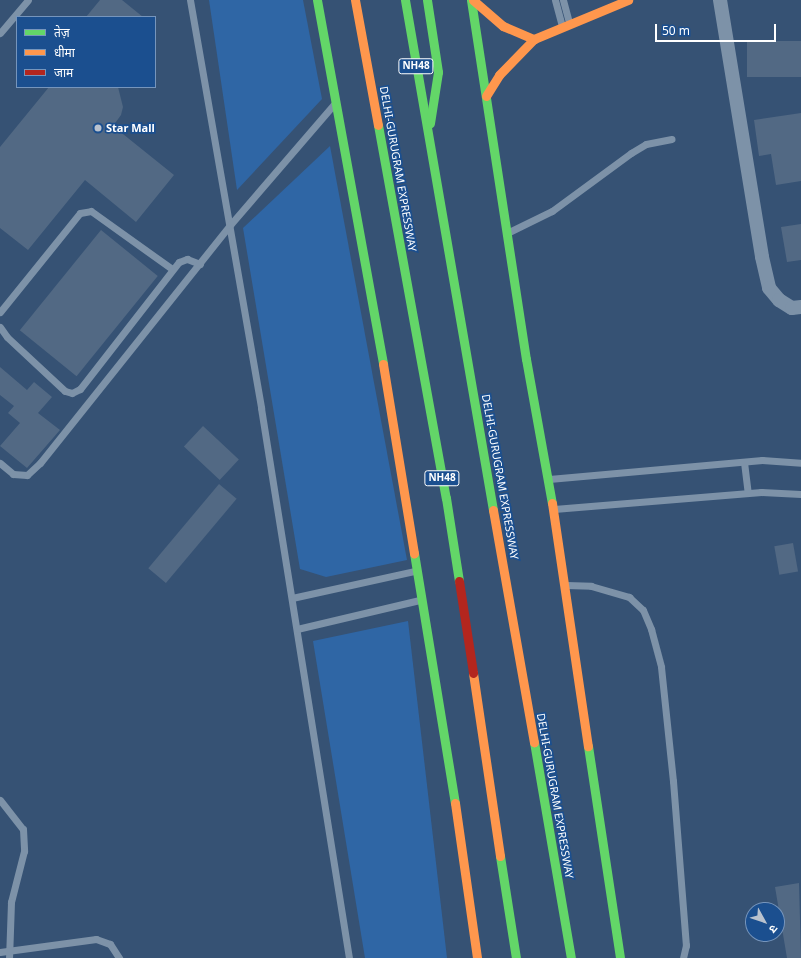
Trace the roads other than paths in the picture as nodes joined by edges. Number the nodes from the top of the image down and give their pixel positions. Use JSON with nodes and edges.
{"nodes":[{"id":1,"x":28,"y":0,"type":"edge"},
{"id":2,"x":190,"y":0,"type":"edge"},
{"id":3,"x":317,"y":0,"type":"edge"},
{"id":4,"x":355,"y":0,"type":"edge"},
{"id":5,"x":405,"y":0,"type":"edge"},
{"id":6,"x":427,"y":0,"type":"edge"},
{"id":7,"x":472,"y":0,"type":"edge"},
{"id":8,"x":555,"y":0,"type":"edge"},
{"id":9,"x":563,"y":0,"type":"edge"},
{"id":10,"x":628,"y":0,"type":"edge"},
{"id":11,"x":720,"y":0,"type":"edge"},
{"id":12,"x":566,"y":26,"type":"junction"},
{"id":13,"x":0,"y":33,"type":"edge"},
{"id":14,"x":534,"y":39,"type":"junction"},
{"id":15,"x":486,"y":96,"type":"junction"},
{"id":16,"x":338,"y":100,"type":"junction"},
{"id":17,"x":428,"y":132,"type":"junction"},
{"id":18,"x":672,"y":139,"type":"dead end"},
{"id":19,"x":230,"y":224,"type":"junction"},
{"id":20,"x":507,"y":233,"type":"junction"},
{"id":21,"x":200,"y":264,"type":"junction"},
{"id":22,"x":172,"y":269,"type":"junction"},
{"id":23,"x":801,"y":307,"type":"edge"},
{"id":24,"x":0,"y":312,"type":"edge"},
{"id":25,"x":0,"y":326,"type":"edge"},
{"id":26,"x":744,"y":462,"type":"junction"},
{"id":27,"x":0,"y":463,"type":"edge"},
{"id":28,"x":801,"y":463,"type":"edge"},
{"id":29,"x":547,"y":479,"type":"junction"},
{"id":30,"x":748,"y":493,"type":"junction"},
{"id":31,"x":801,"y":494,"type":"edge"},
{"id":32,"x":553,"y":509,"type":"junction"},
{"id":33,"x":415,"y":571,"type":"junction"},
{"id":34,"x":563,"y":585,"type":"junction"},
{"id":35,"x":292,"y":598,"type":"junction"},
{"id":36,"x":420,"y":600,"type":"junction"},
{"id":37,"x":297,"y":629,"type":"junction"},
{"id":38,"x":0,"y":800,"type":"edge"},
{"id":39,"x":5,"y":954,"type":"edge"},
{"id":40,"x":119,"y":958,"type":"edge"},
{"id":41,"x":349,"y":958,"type":"edge"},
{"id":42,"x":477,"y":958,"type":"edge"},
{"id":43,"x":516,"y":958,"type":"edge"},
{"id":44,"x":571,"y":958,"type":"edge"},
{"id":45,"x":620,"y":958,"type":"edge"},
{"id":46,"x":683,"y":958,"type":"edge"}],
"edges":[{"from":1,"to":13,"type":"lane"},
{"from":2,"to":19,"type":"lane"},
{"from":3,"to":16,"type":"main road"},
{"from":4,"to":43,"type":"main road","name":"DELHI-GURUGRAM EXPRESSWAY","number":"NH48"},
{"from":5,"to":17,"type":"main road","name":"DELHI-GURUGRAM EXPRESSWAY","number":"NH48"},
{"from":6,"to":17,"type":"main road"},
{"from":7,"to":14,"type":"main road"},
{"from":7,"to":15,"type":"main road"},
{"from":8,"to":12,"type":"lane"},
{"from":9,"to":12,"type":"lane"},
{"from":10,"to":12,"type":"main road"},
{"from":11,"to":23,"type":"street"},
{"from":12,"to":14,"type":"main road"},
{"from":14,"to":15,"type":"main road"},
{"from":15,"to":20,"type":"main road"},
{"from":16,"to":19,"type":"lane"},
{"from":16,"to":33,"type":"main road"},
{"from":17,"to":44,"type":"main road","name":"DELHI-GURUGRAM EXPRESSWAY","number":"NH48"},
{"from":18,"to":20,"type":"lane"},
{"from":19,"to":21,"type":"lane"},
{"from":19,"to":35,"type":"lane"},
{"from":20,"to":29,"type":"main road"},
{"from":21,"to":22,"type":"lane"},
{"from":21,"to":27,"type":"lane"},
{"from":22,"to":24,"type":"lane"},
{"from":22,"to":25,"type":"lane"},
{"from":26,"to":28,"type":"lane"},
{"from":26,"to":29,"type":"lane"},
{"from":26,"to":30,"type":"lane"},
{"from":29,"to":32,"type":"main road"},
{"from":30,"to":31,"type":"lane"},
{"from":30,"to":32,"type":"lane"},
{"from":32,"to":34,"type":"main road"},
{"from":33,"to":35,"type":"lane"},
{"from":33,"to":36,"type":"main road"},
{"from":34,"to":45,"type":"main road"},
{"from":34,"to":46,"type":"lane"},
{"from":35,"to":37,"type":"lane"},
{"from":36,"to":37,"type":"lane"},
{"from":36,"to":42,"type":"main road"},
{"from":37,"to":41,"type":"lane"},
{"from":38,"to":39,"type":"lane"},
{"from":39,"to":40,"type":"lane"}]}
